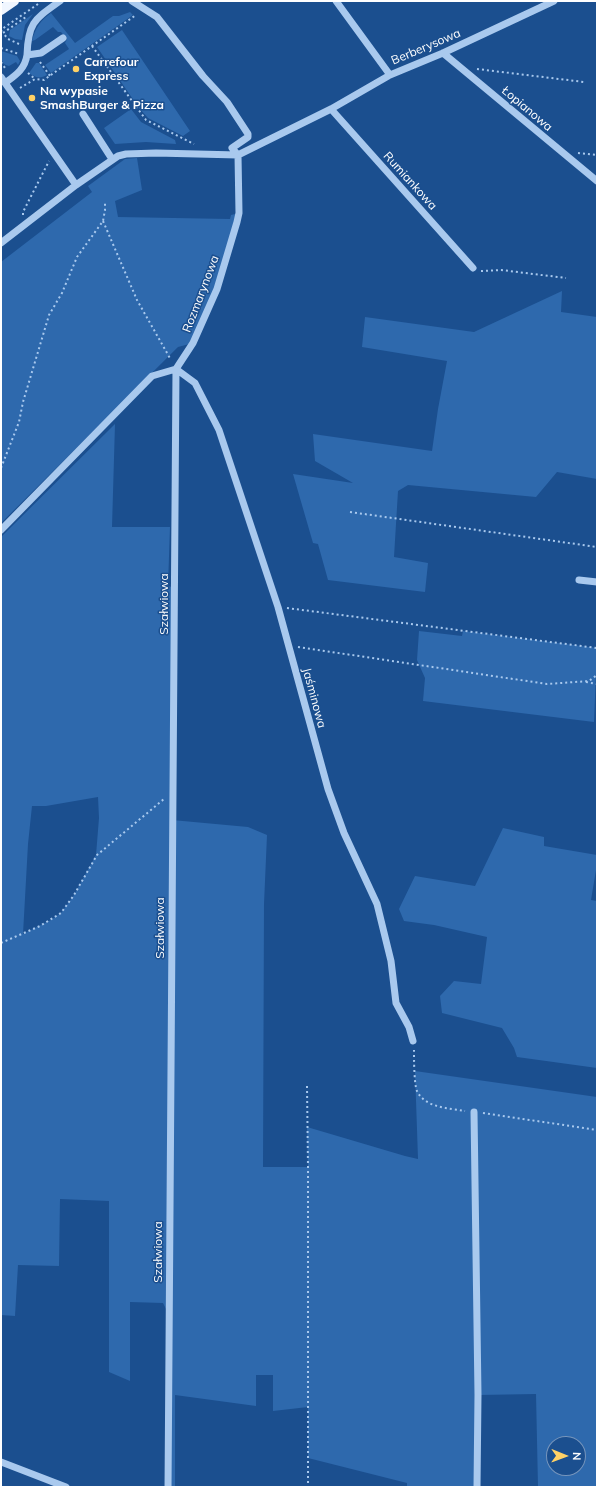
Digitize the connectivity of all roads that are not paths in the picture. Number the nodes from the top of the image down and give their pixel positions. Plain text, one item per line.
1 (14, 1) edge
2 (60, 1) edge
3 (132, 1) edge
4 (336, 1) edge
5 (554, 1) edge
6 (1, 10) edge
7 (63, 38) dead end
8 (443, 53) junction
9 (27, 55) junction
10 (390, 75) junction
11 (3, 80) edge
12 (331, 109) junction
13 (83, 114) dead end
14 (238, 155) junction
15 (112, 159) junction
16 (597, 181) edge
17 (76, 185) junction
18 (1, 243) edge
19 (472, 268) road end
20 (176, 369) junction
21 (1, 530) edge
22 (579, 580) dead end
23 (597, 582) edge
24 (413, 1041) road end
25 (474, 1112) road end
26 (1, 1462) edge
27 (66, 1487) edge
28 (168, 1487) edge
29 (477, 1487) edge

1 - 6 main road
2 - 9 street
3 - 14 street, Rozmarynowa
4 - 10 street, Berberysowa
5 - 8 street, Berberysowa
7 - 9 street
8 - 10 street, Berberysowa
8 - 16 street, Łopianowa
9 - 11 street
10 - 12 street
11 - 17 street
12 - 14 street
12 - 19 street, Rumiankowa
13 - 15 street
14 - 15 street
14 - 20 street, Rozmarynowa
15 - 17 street
17 - 18 street
20 - 21 street
20 - 24 street, Jaśminowa
20 - 28 street, Szałwiowa
22 - 23 street
25 - 29 street
26 - 27 street

